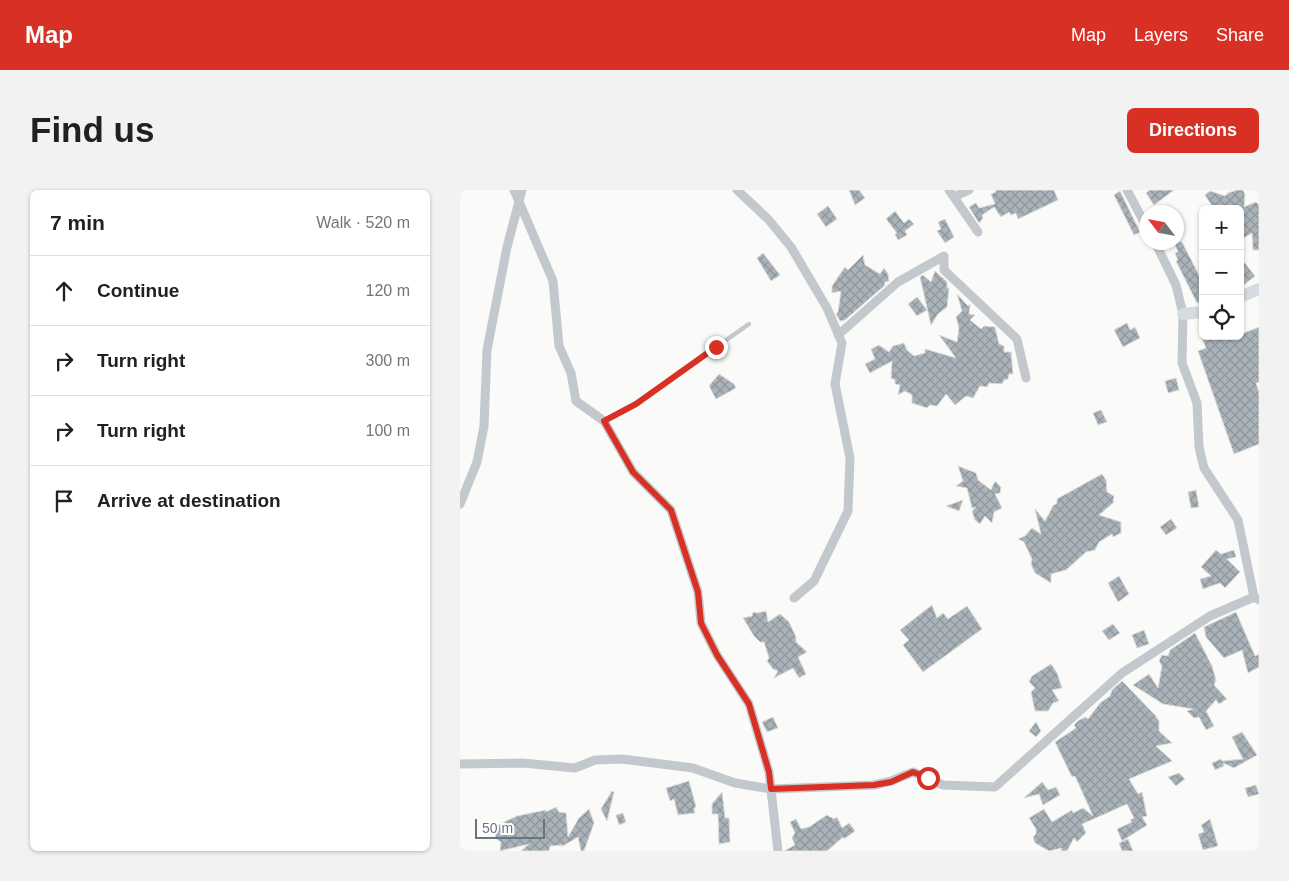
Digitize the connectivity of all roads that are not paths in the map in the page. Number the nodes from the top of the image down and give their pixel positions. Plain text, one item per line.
1 (514, 190) edge
2 (522, 190) edge
3 (738, 190) edge
4 (969, 190) edge
5 (1127, 190) edge
6 (952, 194) edge
7 (519, 205) junction
8 (1139, 213) edge
9 (978, 232) dead end
10 (1159, 250) edge
11 (1259, 289) edge
12 (1244, 295) edge
13 (1199, 312) edge
14 (1183, 314) junction
15 (749, 324) dead end
16 (838, 335) junction
17 (1026, 378) dead end
18 (604, 421) junction
19 (460, 504) edge
20 (794, 598) dead end
21 (1257, 598) edge
22 (460, 764) edge
23 (771, 789) junction
24 (778, 851) edge

1 - 7 street
2 - 7 street
3 - 16 street
4 - 6 street
5 - 8 street
6 - 9 street
7 - 18 street
7 - 19 street
10 - 14 street
11 - 12 street
13 - 14 street
14 - 21 street
15 - 18 lane
16 - 17 street
16 - 20 street
18 - 23 street
21 - 23 street
22 - 23 street
23 - 24 street

